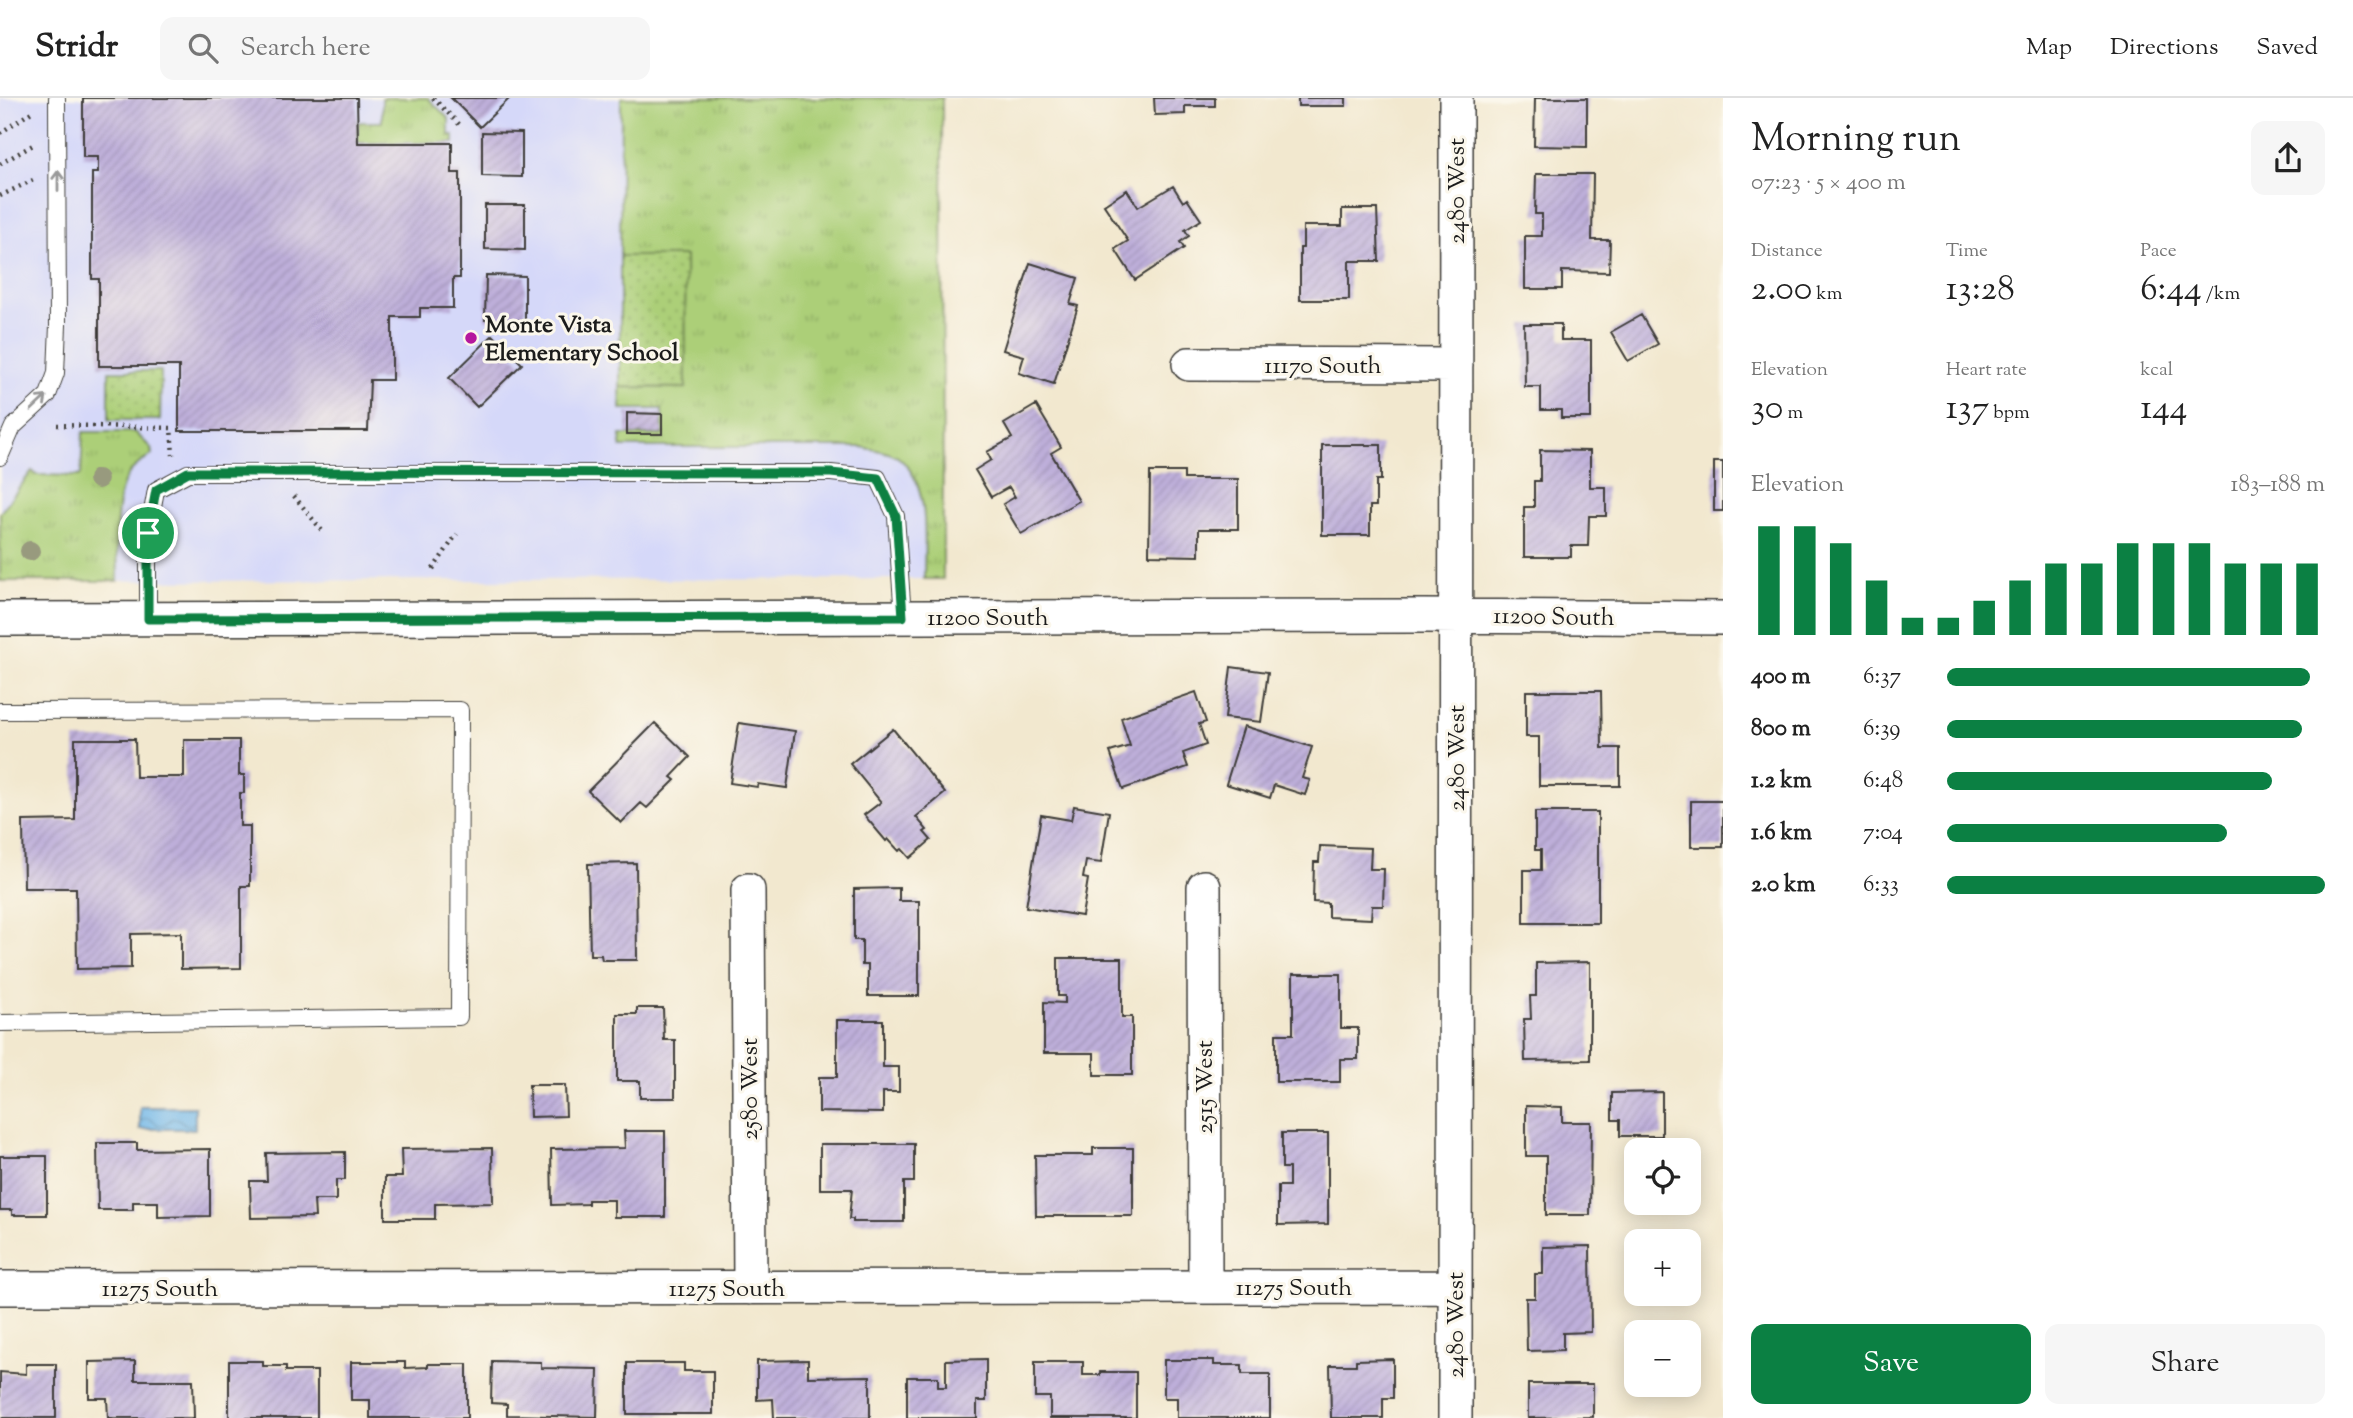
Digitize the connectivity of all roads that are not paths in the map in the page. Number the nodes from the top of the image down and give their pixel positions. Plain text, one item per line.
1 (57, 98) edge
2 (1456, 98) edge
3 (1189, 364) dead end
4 (1456, 365) junction
5 (0, 457) edge
6 (1456, 616) junction
7 (903, 617) junction
8 (1723, 618) edge
9 (0, 619) edge
10 (148, 619) junction
11 (0, 711) edge
12 (1204, 887) dead end
13 (748, 890) dead end
14 (0, 1023) edge
15 (1205, 1287) junction
16 (1454, 1287) junction
17 (0, 1288) edge
18 (750, 1288) junction
19 (1455, 1418) edge

5 -> 1 lane
2 - 4 street, 2480 West
3 - 4 street, 11170 South
4 - 6 street, 2480 West
6 - 7 street, 11200 South
6 - 8 street, 11200 South
6 - 16 street, 2480 West
7 - 10 street, 11200 South
7 - 10 lane
9 - 10 street, 11200 South
11 - 14 lane
12 - 15 street, 2515 West
13 - 18 street, 2580 West
15 - 16 street, 11275 South
15 - 18 street, 11275 South
16 - 19 street, 2480 West
17 - 18 street, 11275 South

